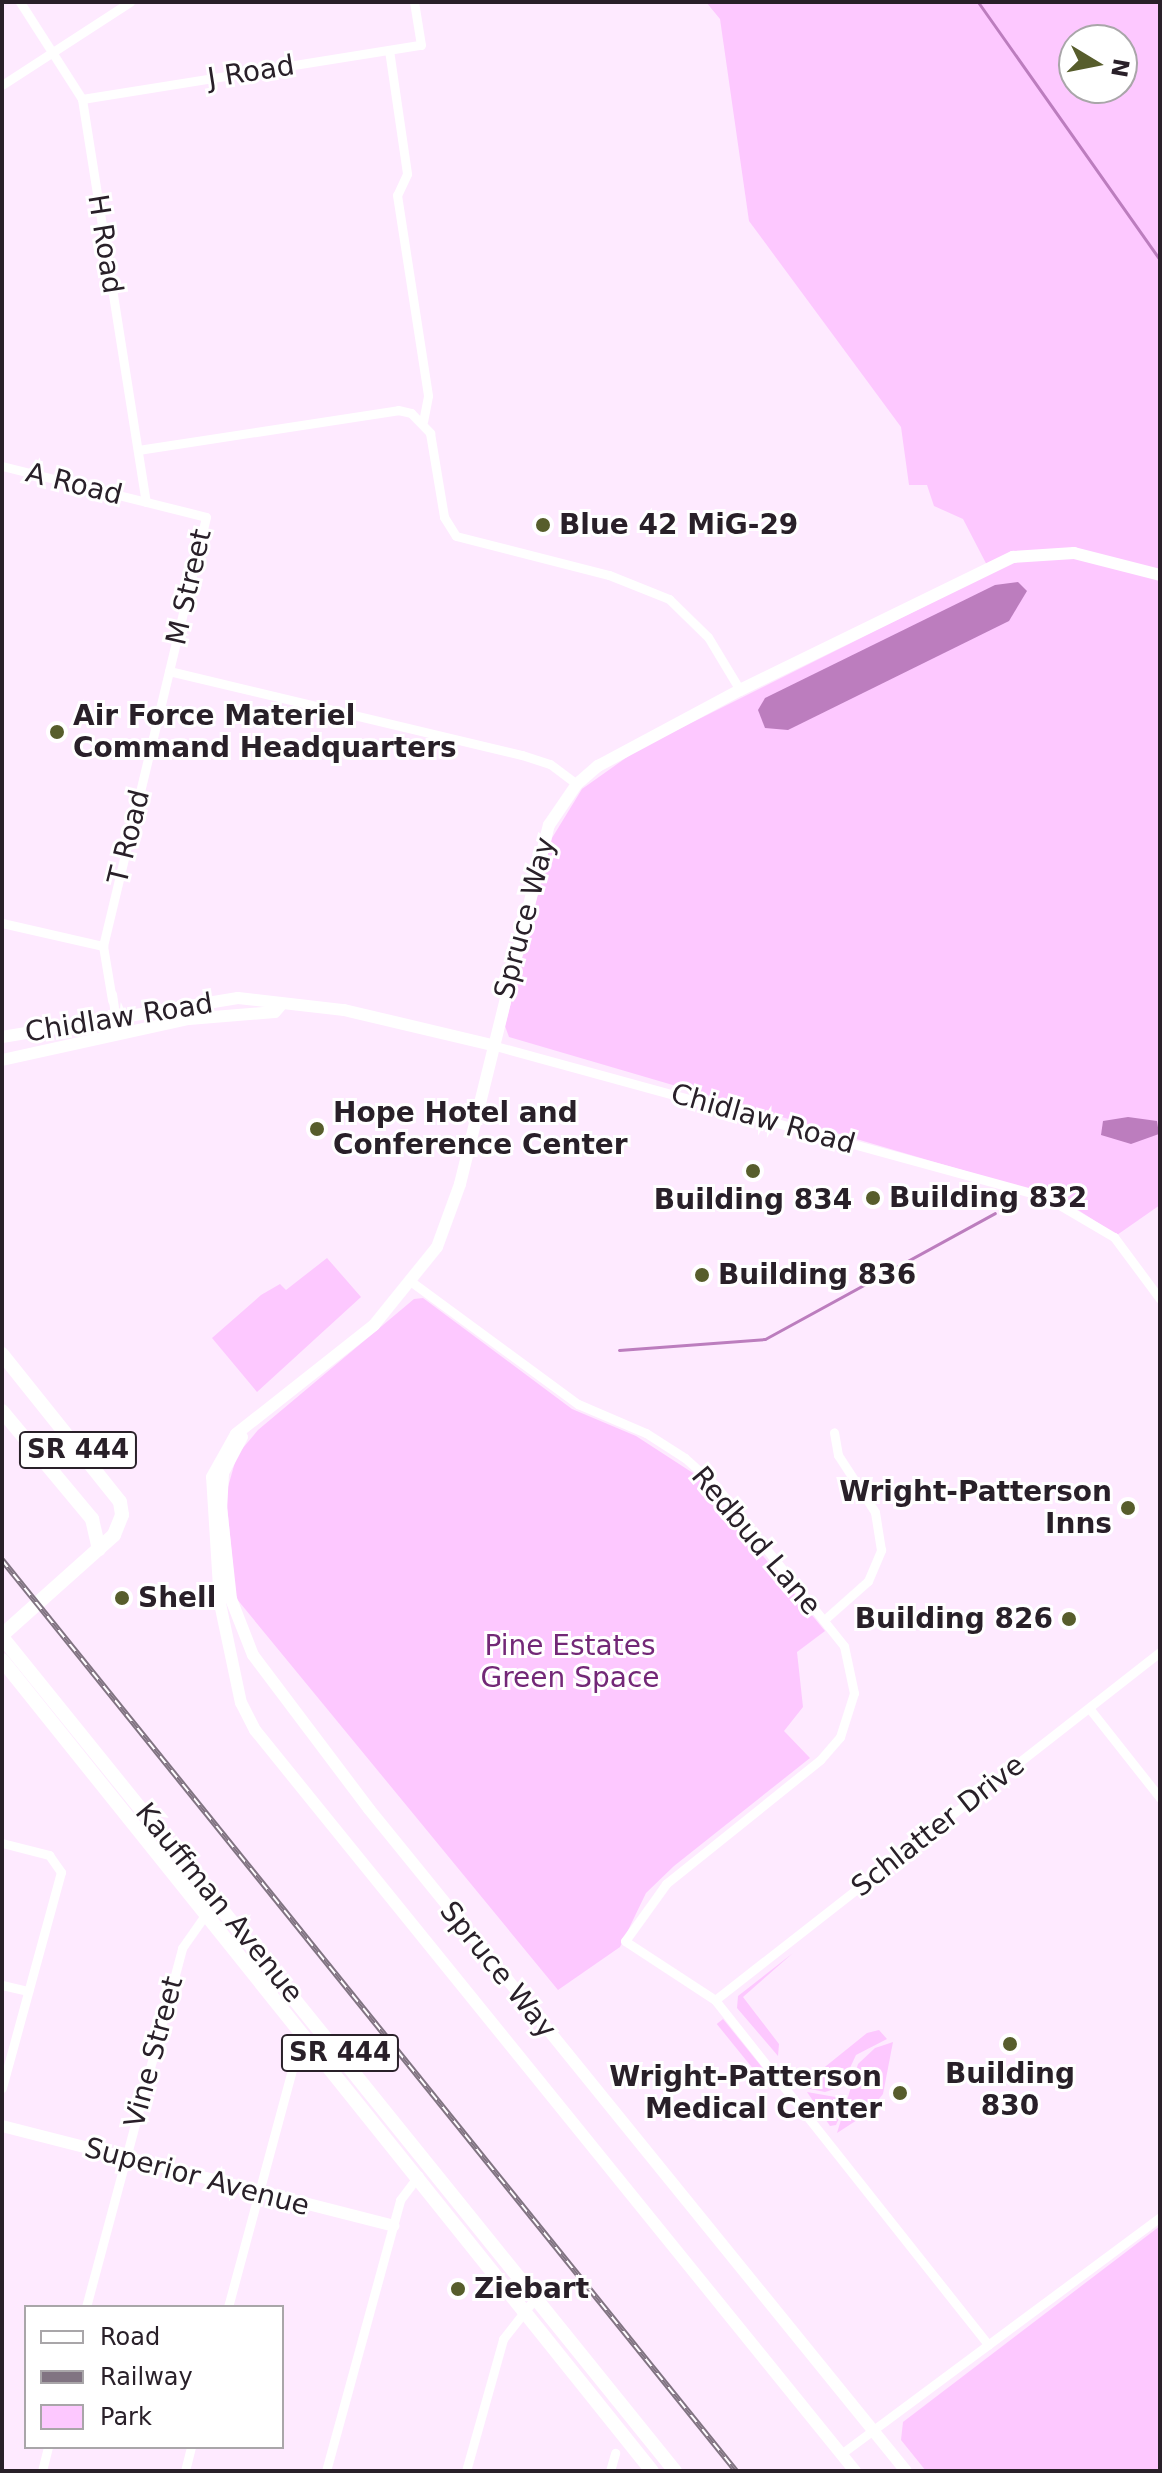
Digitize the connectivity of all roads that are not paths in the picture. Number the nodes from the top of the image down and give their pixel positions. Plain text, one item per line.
1 (20, 2) edge
2 (130, 2) edge
3 (414, 2) edge
4 (389, 50) junction
5 (52, 52) junction
6 (2, 85) edge
7 (82, 99) junction
8 (423, 421) junction
9 (138, 450) junction
10 (2, 466) edge
11 (146, 502) junction
12 (1160, 575) edge
13 (169, 671) junction
14 (740, 690) junction
15 (577, 784) junction
16 (2, 923) edge
17 (103, 951) junction
18 (280, 1006) junction
19 (114, 1017) junction
20 (118, 1035) junction
21 (2, 1037) edge
22 (492, 1045) junction
23 (5, 1059) edge
24 (413, 1283) junction
25 (1158, 1294) edge
26 (2, 1354) edge
27 (2, 1411) edge
28 (254, 1422) junction
29 (834, 1432) dead end
30 (99, 1549) junction
31 (824, 1620) junction
32 (2, 1636) edge
33 (1160, 1652) edge
34 (2, 1660) edge
35 (1089, 1708) junction
36 (1160, 1798) edge
37 (2, 1843) edge
38 (219, 1902) junction
39 (205, 1913) junction
40 (2, 1985) edge
41 (28, 1991) junction
42 (715, 2000) junction
43 (294, 2063) dead end
44 (2, 2088) edge
45 (2, 2126) edge
46 (126, 2158) junction
47 (430, 2166) junction
48 (416, 2178) junction
49 (259, 2193) junction
50 (1160, 2217) edge
51 (393, 2226) junction
52 (536, 2297) junction
53 (87, 2305) edge
54 (229, 2305) edge
55 (523, 2310) junction
56 (988, 2345) junction
57 (871, 2430) junction
58 (48, 2449) edge
59 (190, 2449) edge
60 (615, 2453) dead end
61 (841, 2454) junction
62 (42, 2471) edge
63 (185, 2471) edge
64 (326, 2471) edge
65 (466, 2471) edge
66 (610, 2471) edge
67 (652, 2471) edge
68 (675, 2471) edge
69 (855, 2471) edge
70 (906, 2471) edge

1 - 5 street, H Road
2 - 5 street
3 - 4 street, J Road
4 - 7 street, J Road
4 - 8 street
5 - 6 street
5 - 7 street, H Road
7 - 9 street, H Road
8 - 9 street
8 - 14 street
9 - 11 street, H Road
10 - 11 street, A Road
11 - 13 street, M Street
12 - 14 street, Spruce Way
13 - 15 street
13 - 17 street, T Road
14 - 15 street, Spruce Way
15 - 22 street, Spruce Way
16 - 17 street
17 - 19 street, T Road
18 - 19 street, Chidlaw Road
18 - 20 street, Chidlaw Road
18 - 22 street, Chidlaw Road
19 - 20 street, T Road
19 - 21 street, Chidlaw Road
20 - 23 street, Chidlaw Road
22 - 24 street, Spruce Way
22 - 25 street, Chidlaw Road
24 - 28 street, Spruce Way
24 - 31 street, Redbud Lane
26 - 30 main road, SR 444
27 - 30 main road, SR 444
28 - 57 street, Spruce Way
28 - 61 street, Spruce Way
29 - 31 street
30 - 32 main road, SR 444
31 - 42 street, Redbud Lane
32 - 38 main road, Kauffman Avenue / SR 444
33 - 35 street, Schlatter Drive
34 - 39 main road, Kauffman Avenue / SR 444
35 - 36 street
35 - 42 street, Schlatter Drive
37 - 41 street
38 - 39 street, Vine Street
38 - 47 main road, Kauffman Avenue / SR 444
39 - 46 street, Vine Street
39 - 48 main road, Kauffman Avenue / SR 444
40 - 41 street
41 - 44 street
42 - 56 street
43 - 49 street
45 - 46 street, Superior Avenue
46 - 49 street, Superior Avenue
46 - 53 street, Vine Street
47 - 48 street
47 - 52 main road, Kauffman Avenue / SR 444
48 - 51 street
48 - 55 main road, Kauffman Avenue / SR 444
49 - 51 street, Superior Avenue
49 - 54 street
50 - 56 street
51 - 64 street
52 - 55 street
52 - 68 main road, Kauffman Avenue / SR 444
55 - 65 street
55 - 67 main road, Kauffman Avenue / SR 444
56 - 57 street
57 - 61 street
57 - 70 street, Spruce Way
58 - 62 street
59 - 63 street
60 - 66 street
61 - 69 street, Spruce Way

